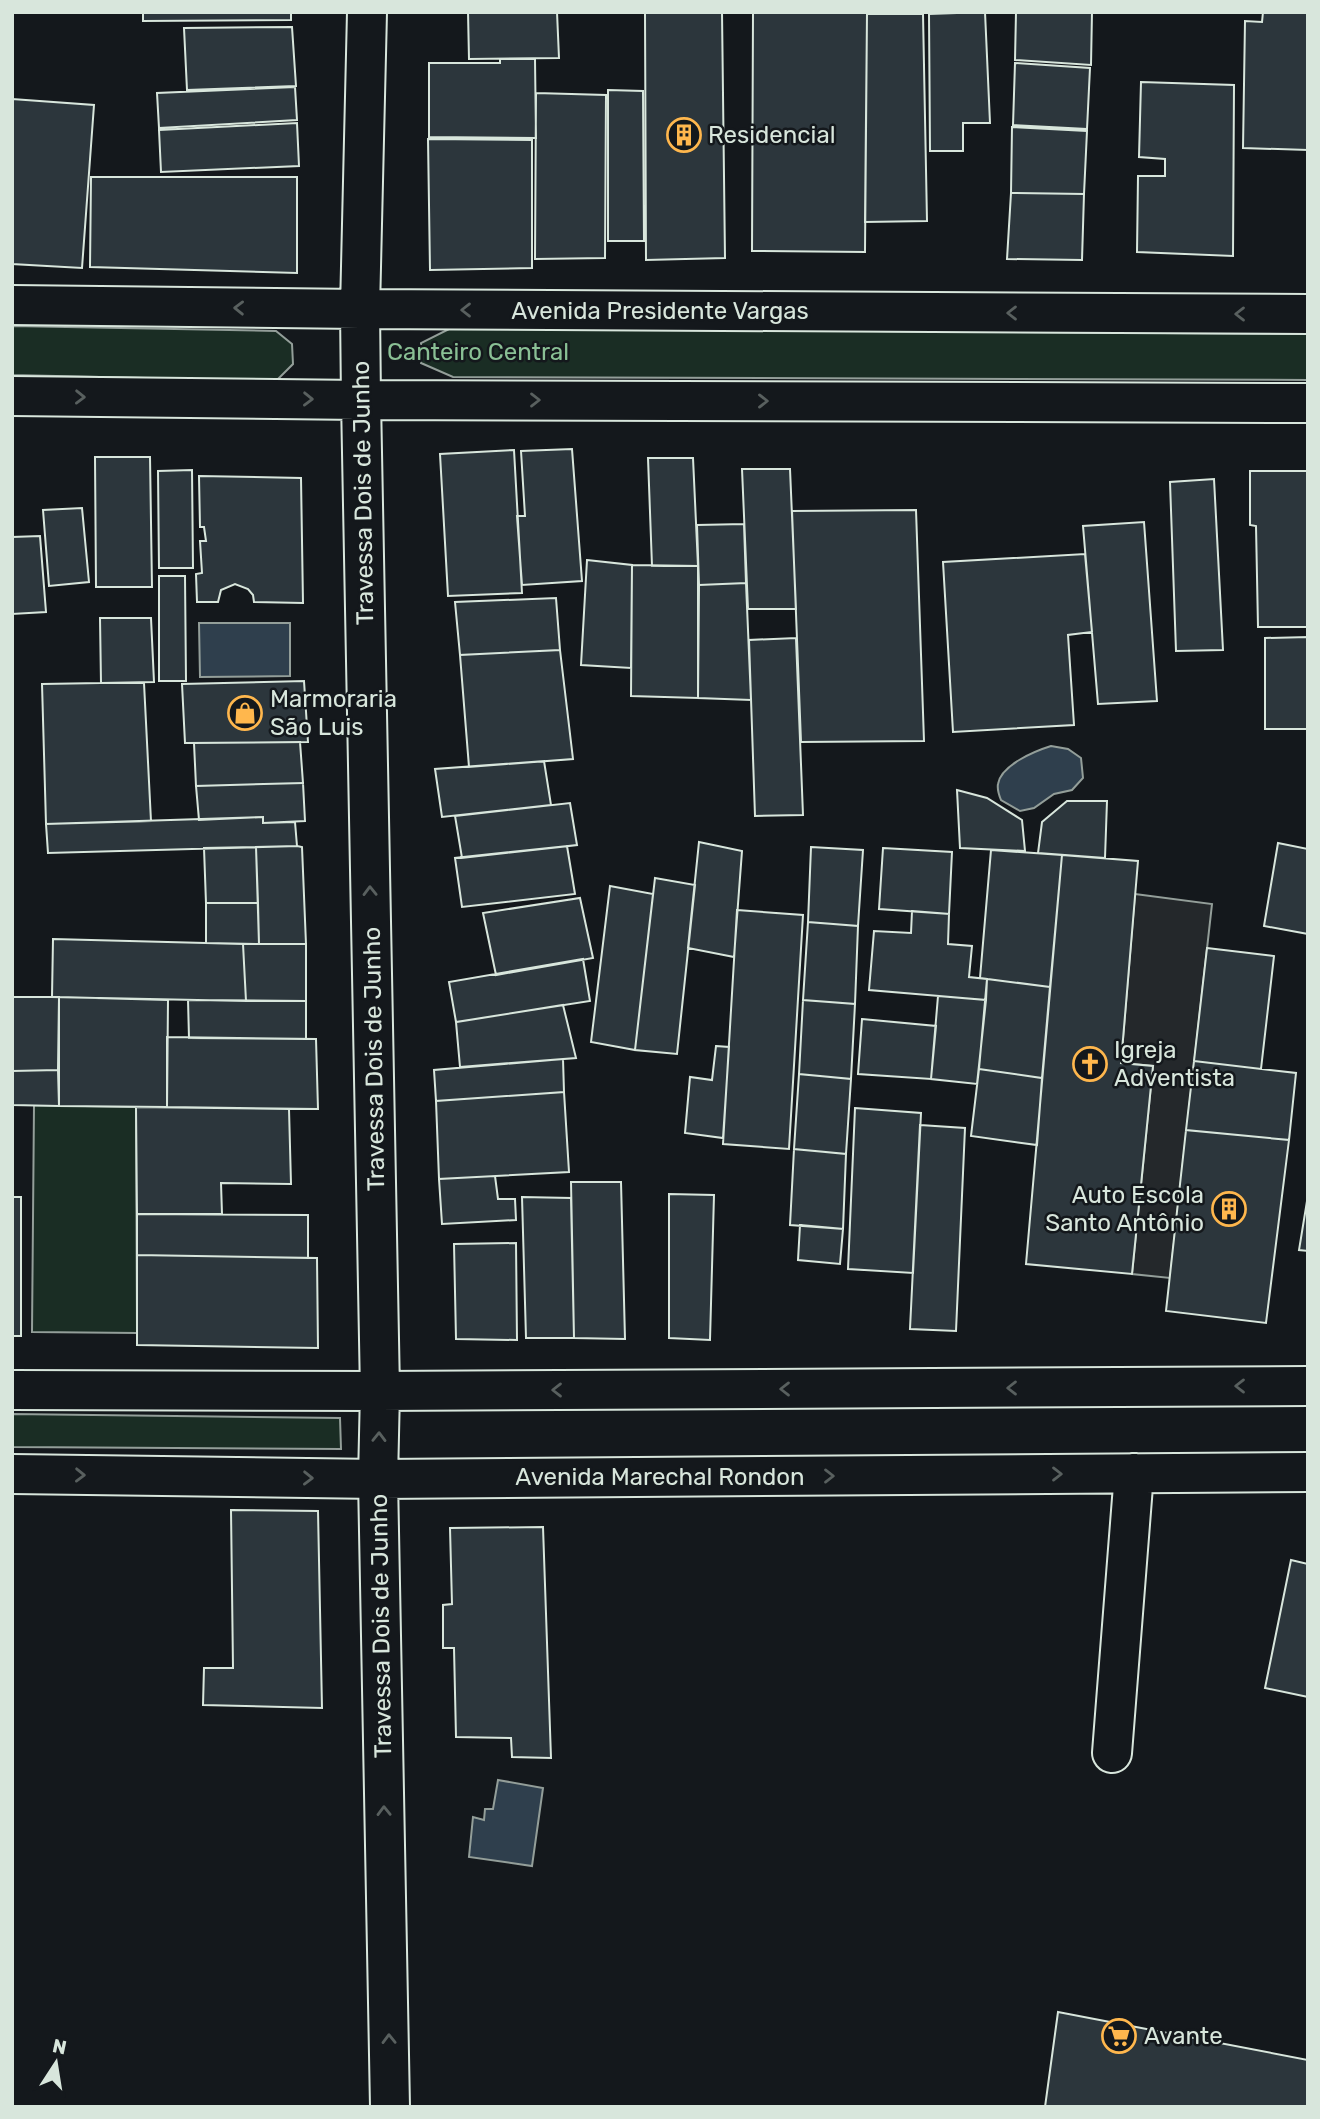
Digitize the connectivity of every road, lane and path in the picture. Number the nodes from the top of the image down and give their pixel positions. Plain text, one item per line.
1 (367, 12) edge
2 (12, 305) edge
3 (360, 309) junction
4 (1308, 314) edge
5 (12, 396) edge
6 (360, 400) junction
7 (1308, 403) edge
8 (1308, 1386) edge
9 (12, 1390) edge
10 (380, 1391) junction
11 (1308, 1472) edge
12 (1134, 1473) junction
13 (12, 1474) edge
14 (378, 1479) junction
15 (1112, 1753) dead end
16 (390, 2107) edge

1 - 3 street, Travessa Dois de Junho
3 -> 2 street, Avenida Presidente Vargas
4 -> 3 street, Avenida Presidente Vargas
3 - 6 street, Travessa Dois de Junho
5 -> 6 street
6 -> 7 street
10 -> 6 street, Travessa Dois de Junho
8 -> 10 street
9 - 10 street
14 -> 10 street, Travessa Dois de Junho
11 - 12 street, Avenida Marechal Rondon
14 -> 12 street, Avenida Marechal Rondon
12 - 15 street
13 -> 14 street, Avenida Marechal Rondon
16 -> 14 street, Travessa Dois de Junho

